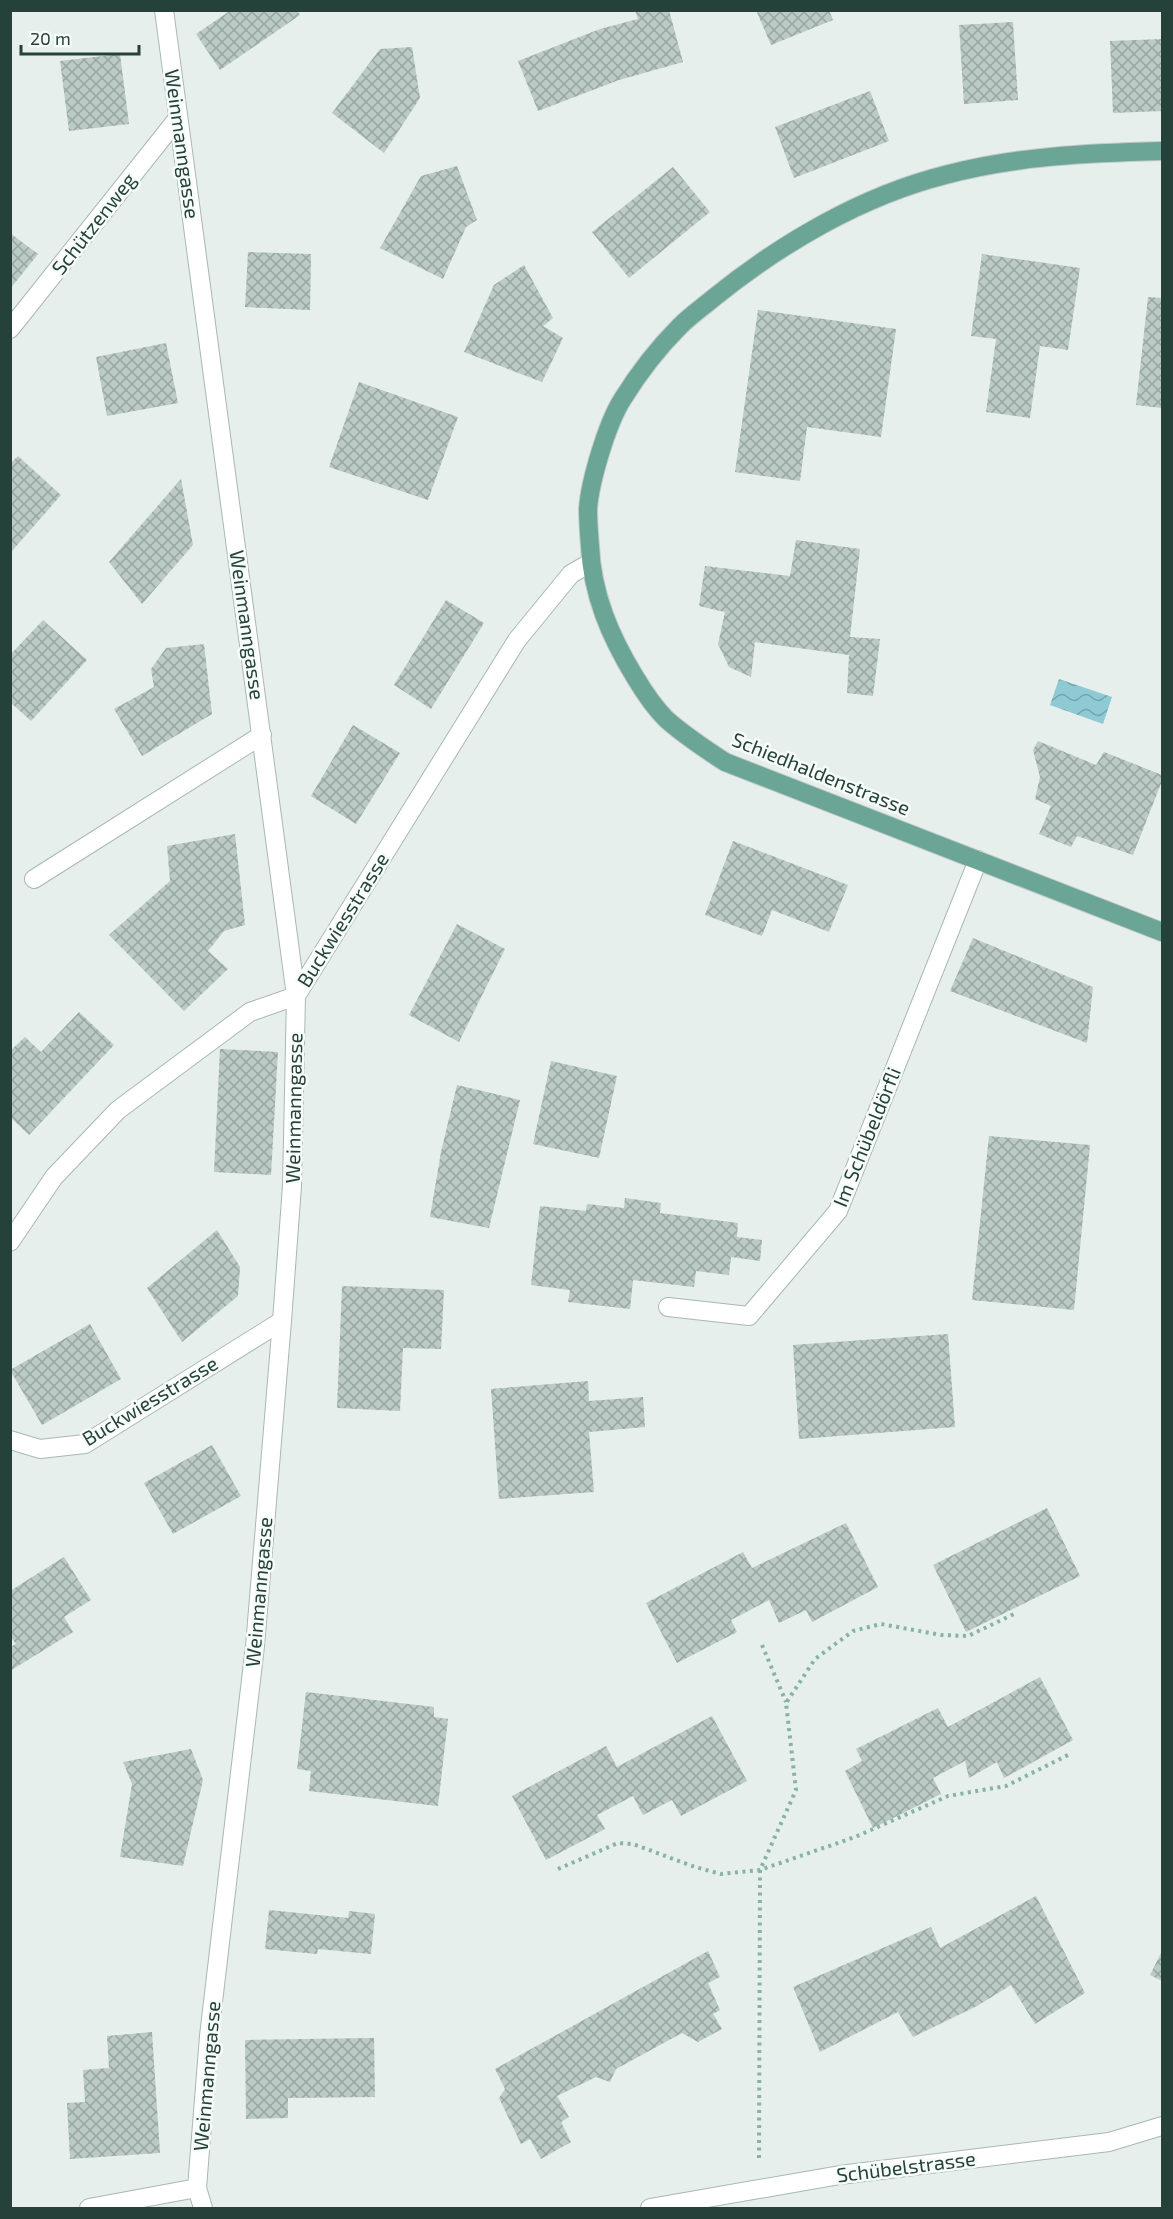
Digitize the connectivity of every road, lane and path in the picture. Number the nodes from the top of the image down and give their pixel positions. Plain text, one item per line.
1 (164, 10) edge
2 (178, 118) junction
3 (1162, 151) edge
4 (10, 329) edge
5 (591, 563) junction
6 (262, 735) junction
7 (978, 860) junction
8 (34, 879) dead end
9 (1162, 932) edge
10 (296, 996) junction
11 (10, 1242) edge
12 (668, 1307) dead end
13 (282, 1321) junction
14 (10, 1440) edge
15 (1014, 1614) dead end
16 (762, 1645) dead end
17 (786, 1703) junction
18 (1070, 1754) dead end
19 (558, 1869) dead end
20 (760, 1870) junction
21 (1162, 2126) edge
22 (197, 2188) junction
23 (758, 2189) junction
24 (89, 2208) edge
25 (203, 2208) edge
26 (650, 2208) edge

1 - 2 street, Weinmanngasse
2 - 4 street, Schützenweg
2 - 6 street, Weinmanngasse
3 - 5 main road, Schiedhaldenstrasse
5 - 7 main road, Schiedhaldenstrasse
5 - 10 street, Buckwiesstrasse
6 - 8 street
6 - 10 street, Weinmanngasse
7 - 9 main road, Schiedhaldenstrasse
7 - 12 street, Im Schübeldörfli
10 - 11 street, Buckwiesstrasse
10 - 13 street, Weinmanngasse
13 - 14 street, Buckwiesstrasse
13 - 22 street, Weinmanngasse
15 - 17 path
16 - 17 path
17 - 20 path
18 - 20 path
19 - 20 path
20 - 23 path
21 - 23 street, Schübelstrasse
22 - 24 street
22 - 25 street, Weinmanngasse
23 - 26 street, Schübelstrasse

